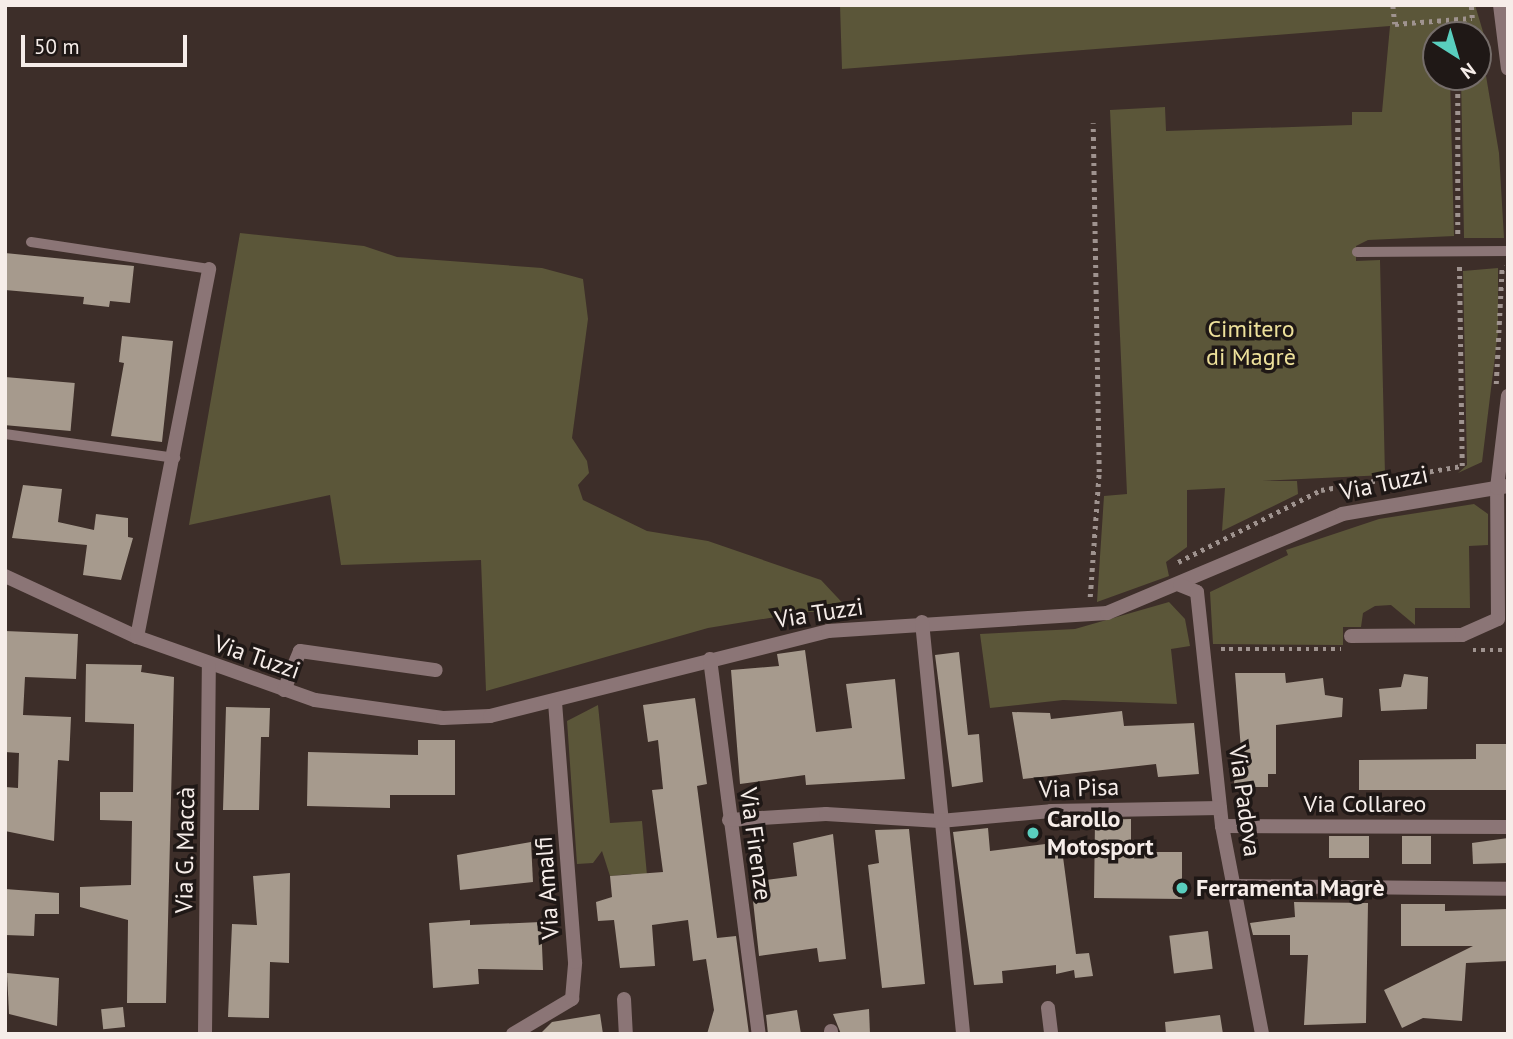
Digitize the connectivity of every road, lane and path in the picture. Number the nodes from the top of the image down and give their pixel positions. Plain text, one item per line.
1 (1393, 5) edge
2 (1471, 5) edge
3 (1500, 5) edge
4 (1506, 36) edge
5 (1508, 69) edge
6 (1458, 91) edge
7 (1093, 123) dead end
8 (30, 242) dead end
9 (1508, 251) edge
10 (1357, 252) dead end
11 (1459, 252) junction
12 (1486, 265) dead end
13 (1472, 266) dead end
14 (1459, 267) junction
15 (209, 269) joint
16 (1501, 397) edge
17 (5, 434) edge
18 (176, 458) junction
19 (1503, 487) edge
20 (1266, 529) dead end
21 (1222, 548) dead end
22 (5, 576) edge
23 (1180, 585) junction
24 (1089, 616) junction
25 (922, 622) junction
26 (1351, 636) dead end
27 (137, 637) junction
28 (710, 659) junction
29 (209, 666) junction
30 (436, 670) dead end
31 (284, 690) junction
32 (555, 704) junction
33 (1220, 808) junction
34 (729, 820) junction
35 (940, 821) junction
36 (1222, 826) junction
37 (1508, 827) edge
38 (1235, 886) junction
39 (1508, 889) edge
40 (624, 999) dead end
41 (1048, 1008) dead end
42 (205, 1034) edge
43 (513, 1034) edge
44 (626, 1034) edge
45 (759, 1034) edge
46 (963, 1034) edge
47 (1051, 1034) edge
48 (1262, 1034) edge

1 - 2 path
3 - 4 street
4 - 5 street
6 - 11 path
7 - 24 path
8 - 15 lane
9 - 11 lane
10 - 11 lane
11 - 14 path
12 - 16 path
13 - 14 path
14 - 23 path
15 - 18 street
16 - 19 street
17 - 18 lane
18 - 27 street
19 - 23 street, Via Tuzzi
19 - 26 street
20 - 21 path
22 - 27 street, Via Tuzzi
23 - 24 street, Via Tuzzi
23 - 33 street, Via Padova
24 - 25 street, Via Tuzzi
25 - 28 street, Via Tuzzi
25 - 35 street
27 - 29 street, Via Tuzzi
28 - 32 street, Via Tuzzi
28 - 34 street, Via Firenze
29 - 31 street, Via Tuzzi
29 - 42 street, Via G. Maccà
30 - 31 street
31 - 32 street, Via Tuzzi
32 - 43 street, Via Amalfi
33 - 35 street, Via Pisa
33 - 36 street, Via Padova
34 - 35 street, Via Pisa
34 - 45 street, Via Firenze
35 - 46 street
36 - 37 street, Via Collareo
36 - 38 street, Via Padova
38 - 39 street
38 - 48 street, Via Padova
40 - 44 street
41 - 47 street

